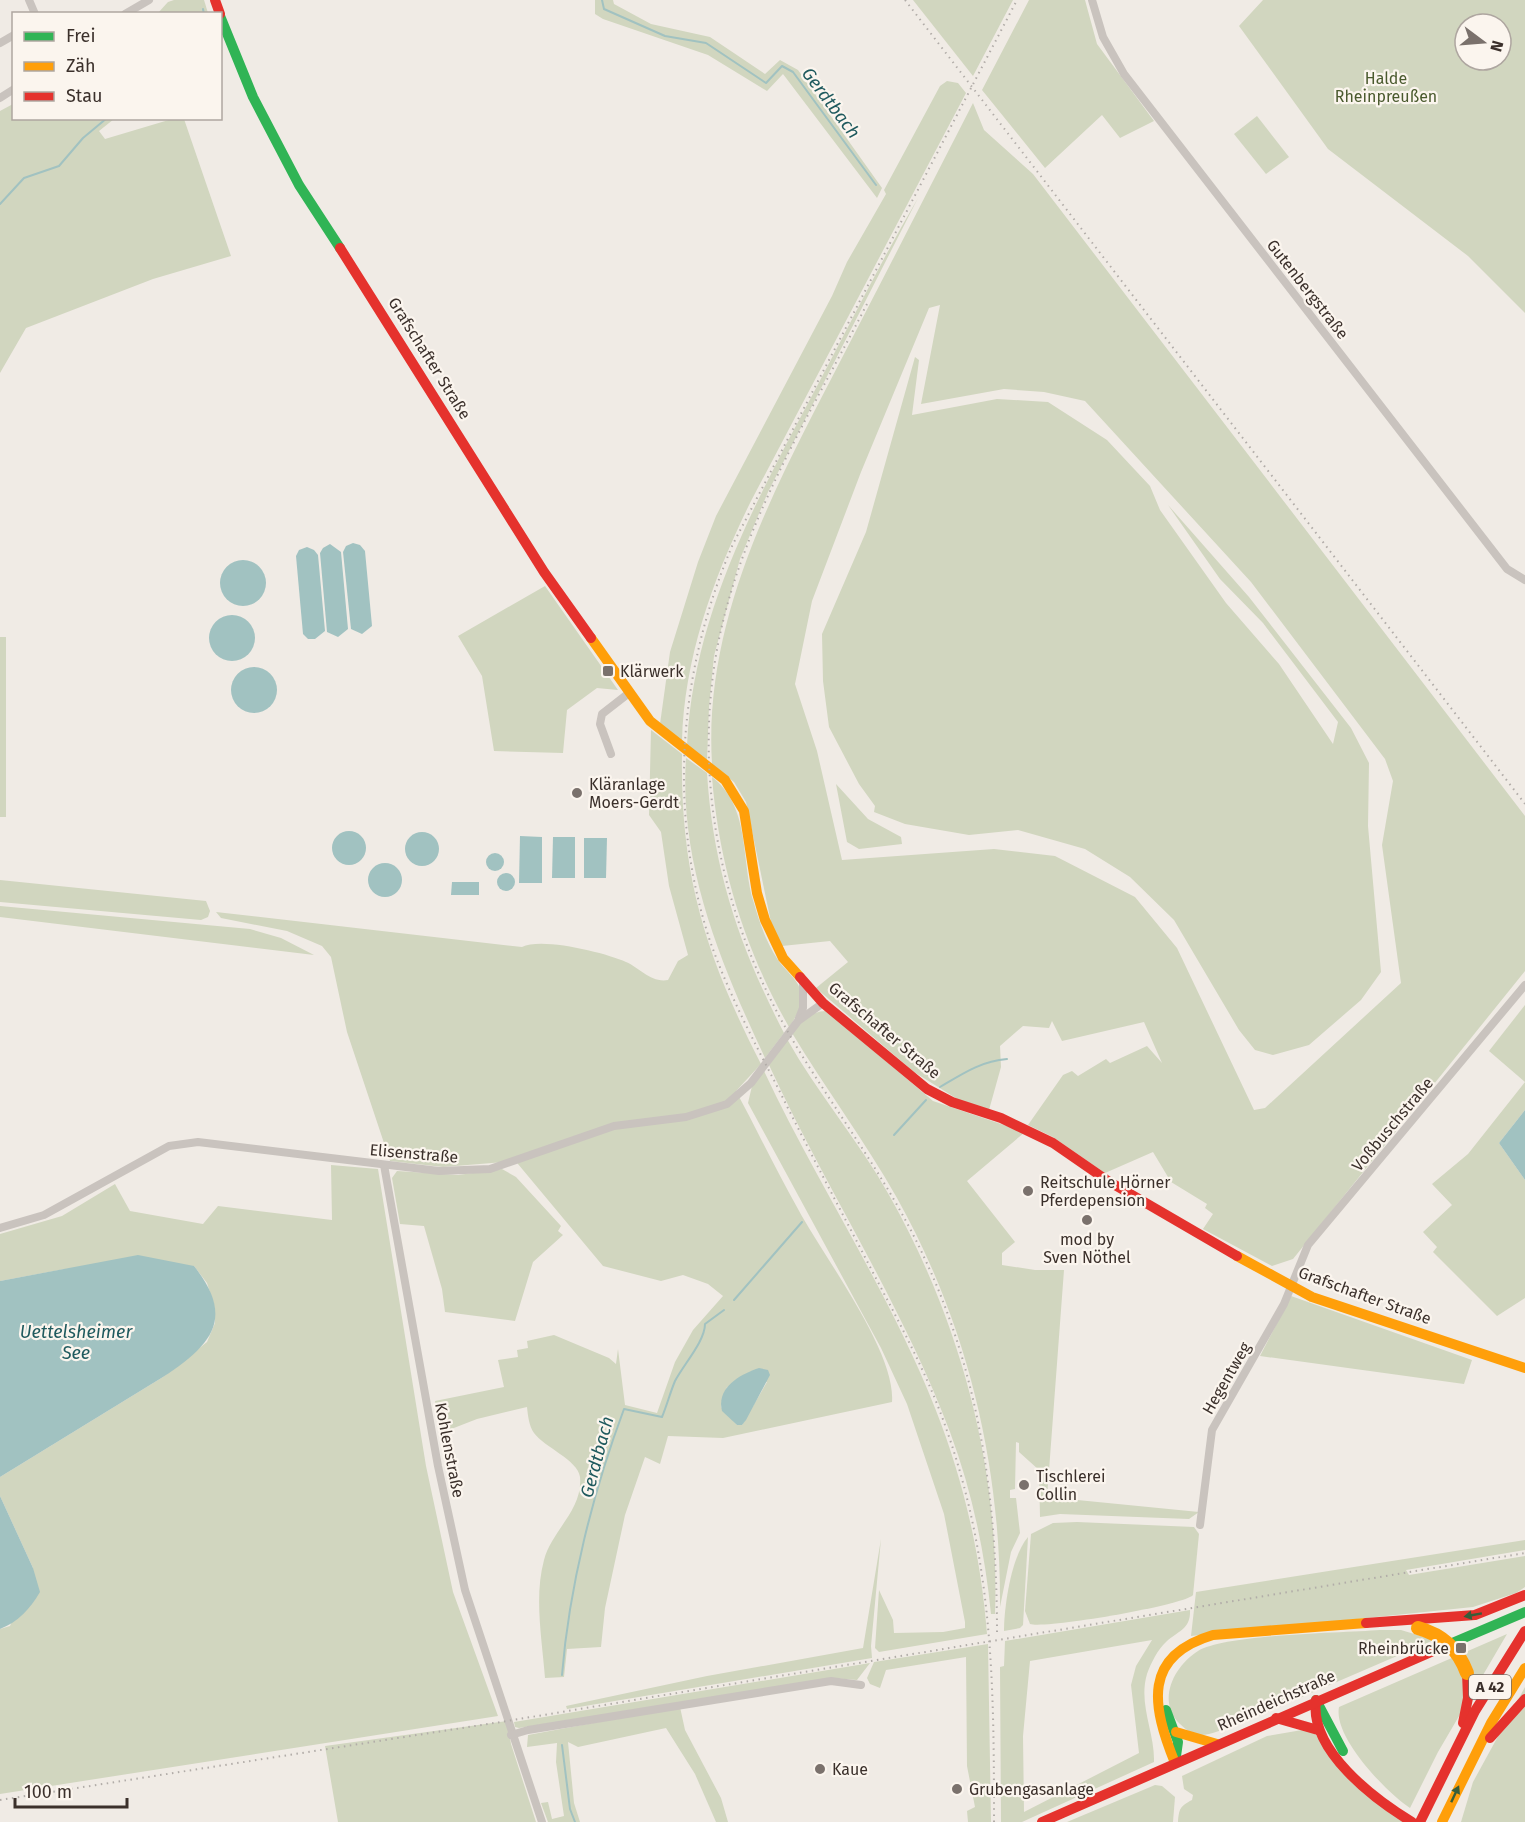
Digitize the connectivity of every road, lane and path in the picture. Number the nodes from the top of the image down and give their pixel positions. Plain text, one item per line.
1 (149, 0) edge
2 (1092, 0) edge
3 (128, 12) edge
4 (222, 21) edge
5 (1525, 580) edge
6 (629, 693) junction
7 (611, 754) dead end
8 (803, 981) junction
9 (1525, 985) edge
10 (824, 1003) junction
11 (798, 1021) junction
12 (384, 1165) junction
13 (0, 1228) edge
14 (1292, 1287) junction
15 (1525, 1368) edge
16 (1200, 1525) dead end
17 (1525, 1595) edge
18 (1525, 1612) edge
19 (1387, 1624) junction
20 (1524, 1632) edge
21 (1225, 1636) junction
22 (1525, 1668) edge
23 (861, 1685) dead end
24 (1316, 1700) junction
25 (1525, 1700) edge
26 (1276, 1718) junction
27 (1318, 1730) junction
28 (1176, 1732) junction
29 (511, 1735) junction
30 (1458, 1742) junction
31 (1217, 1744) junction
32 (1175, 1763) junction
33 (1464, 1773) junction
34 (1372, 1792) junction
35 (1444, 1818) edge
36 (542, 1822) edge
37 (1042, 1822) edge
38 (1412, 1822) edge
39 (1420, 1822) edge

1 - 3 street
2 - 5 street, Gutenbergstraße
4 - 6 main road, Grafschafter Straße
6 - 7 street
6 - 8 main road, Grafschafter Straße
8 - 10 main road, Grafschafter Straße
8 - 11 street, Elisenstraße
9 - 14 street, Voßbuschstraße
10 - 11 street, Elisenstraße
10 - 14 main road, Grafschafter Straße
11 - 12 street, Elisenstraße
12 - 13 street, Elisenstraße
12 - 29 street, Kohlenstraße
14 - 15 main road, Grafschafter Straße
14 - 16 street, Hegentweg
17 -> 19 main road
18 - 24 main road, Rheindeichstraße
19 - 21 main road
19 - 30 main road, bridge
20 - 30 main road, A 42
21 - 28 main road
21 - 32 main road
22 - 33 main road, A 42
23 - 29 street
24 - 26 main road, Rheindeichstraße
24 - 27 main road
24 - 34 main road
25 - 33 main road
26 - 27 main road
26 - 31 main road, Rheindeichstraße
27 - 34 main road
28 - 31 main road
28 - 32 main road
29 - 36 street, Kohlenstraße
30 - 39 main road, A 42
31 - 32 main road, Rheindeichstraße
32 - 37 main road, Rheindeichstraße
35 -> 33 main road, A 42
34 - 38 main road

